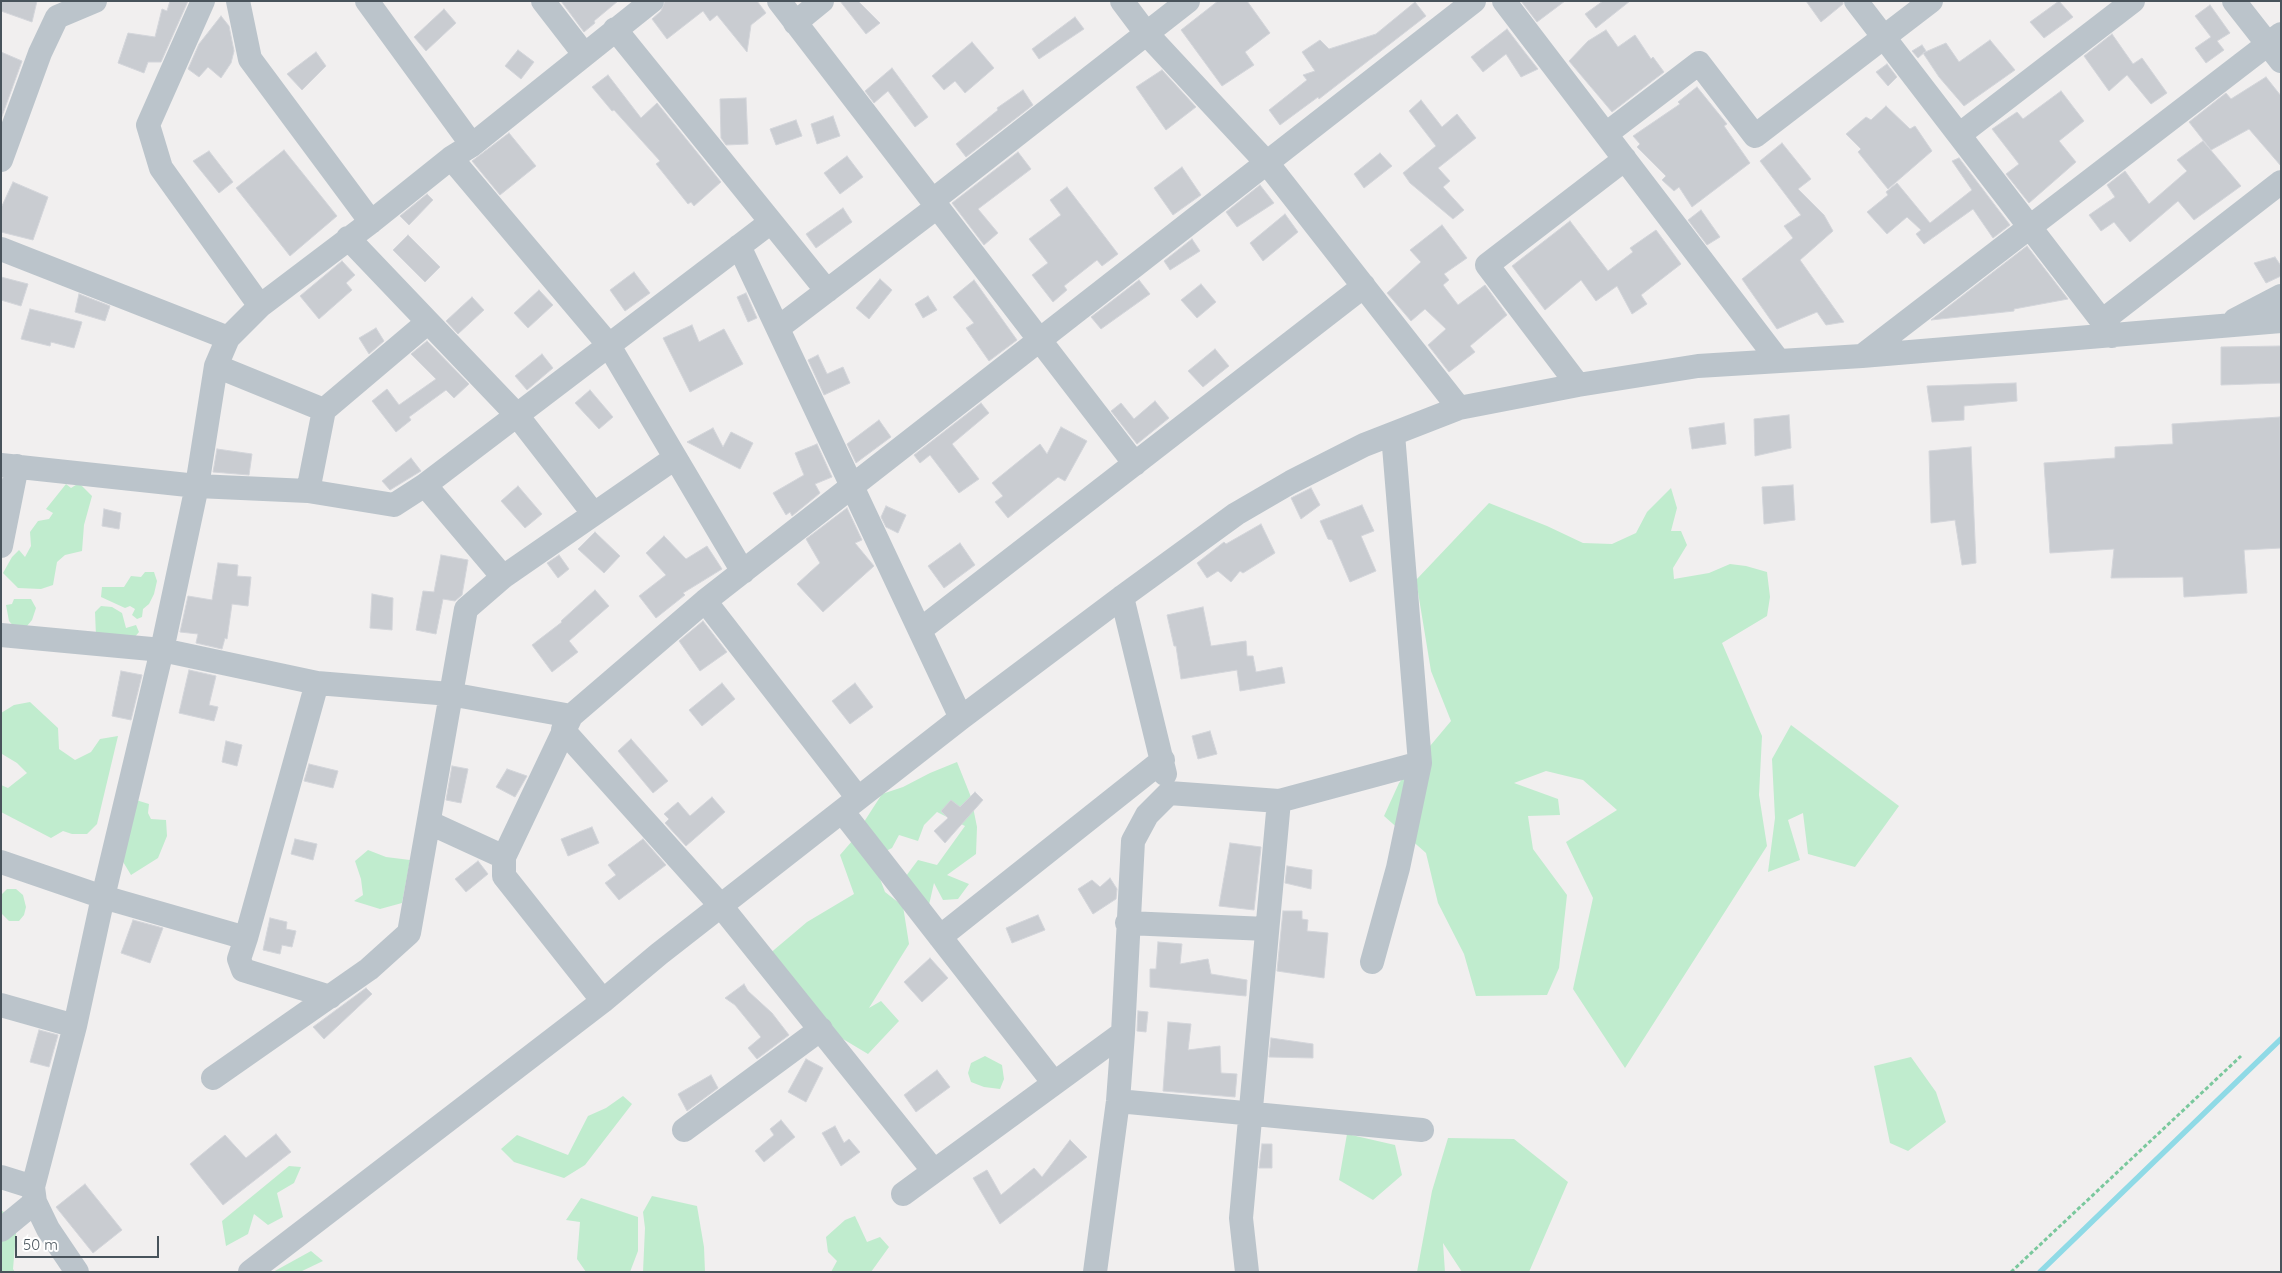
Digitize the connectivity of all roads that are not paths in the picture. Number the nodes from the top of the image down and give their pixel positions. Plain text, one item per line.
1 (95, 1) edge
2 (203, 1) edge
3 (238, 1) edge
4 (367, 1) edge
5 (544, 1) edge
6 (652, 1) edge
7 (779, 1) edge
8 (822, 1) edge
9 (1122, 1) edge
10 (1188, 1) edge
11 (1474, 1) edge
12 (1504, 1) edge
13 (1856, 1) edge
14 (1931, 1) edge
15 (2133, 1) edge
16 (2234, 1) edge
17 (795, 22) junction
18 (615, 29) junction
19 (1146, 33) junction
20 (1884, 37) junction
21 (2276, 46) edge
22 (584, 54) junction
23 (1606, 134) junction
24 (1959, 135) junction
25 (472, 146) junction
26 (451, 158) junction
27 (1625, 159) junction
28 (1, 160) edge
29 (1267, 163) junction
30 (2281, 182) edge
31 (934, 204) junction
32 (371, 222) junction
33 (771, 222) junction
34 (2030, 228) junction
35 (348, 238) junction
36 (739, 246) junction
37 (1, 249) edge
38 (1364, 286) junction
39 (827, 292) junction
40 (2281, 296) edge
41 (260, 306) junction
42 (2281, 321) edge
43 (428, 322) junction
44 (2224, 326) junction
45 (778, 328) junction
46 (2107, 328) junction
47 (228, 338) junction
48 (1040, 340) junction
49 (608, 344) junction
50 (1862, 356) junction
51 (1778, 360) junction
52 (216, 366) junction
53 (1578, 385) junction
54 (1459, 408) junction
55 (324, 410) junction
56 (516, 414) junction
57 (1393, 434) junction
58 (675, 458) junction
59 (1135, 464) junction
60 (9, 466) edge
61 (425, 485) junction
62 (197, 486) junction
63 (852, 486) junction
64 (308, 492) junction
65 (593, 513) junction
66 (1, 546) edge
67 (743, 572) junction
68 (503, 577) junction
69 (1122, 597) junction
70 (705, 601) junction
71 (920, 630) junction
72 (1, 635) edge
73 (162, 650) junction
74 (317, 683) junction
75 (450, 694) junction
76 (961, 718) junction
77 (567, 723) junction
78 (1162, 760) junction
79 (1420, 763) junction
80 (1169, 793) junction
81 (1279, 801) junction
82 (850, 805) junction
83 (430, 823) junction
84 (504, 857) junction
85 (1, 862) edge
86 (103, 897) junction
87 (721, 906) junction
88 (1127, 923) junction
89 (1267, 929) junction
90 (940, 937) junction
91 (246, 938) junction
92 (1372, 962) dead end
93 (330, 997) junction
94 (602, 1001) junction
95 (1, 1005) edge
96 (75, 1026) junction
97 (820, 1029) junction
98 (1123, 1033) junction
99 (213, 1078) dead end
100 (1054, 1083) junction
101 (1118, 1101) junction
102 (1250, 1113) junction
103 (684, 1130) dead end
104 (1422, 1130) dead end
105 (933, 1170) junction
106 (1, 1177) edge
107 (903, 1194) dead end
108 (34, 1195) junction
109 (1, 1230) edge
110 (77, 1272) edge
111 (250, 1272) edge
112 (1095, 1272) edge
113 (1247, 1272) edge

1 - 28 street
2 - 41 street
3 - 32 street
4 - 25 street
5 - 22 street
6 - 18 street
7 - 17 street
8 - 17 street
9 - 19 street
10 - 19 street
11 - 29 street
12 - 23 street
13 - 20 street
14 - 20 street
15 - 24 street
16 - 21 street
17 - 31 street
18 - 22 street
18 - 33 street
19 - 29 street
19 - 31 street
20 - 23 street
20 - 24 street
21 - 34 street
22 - 25 street
23 - 27 street
24 - 34 street
25 - 26 street
26 - 32 street
26 - 49 street
27 - 51 street
27 - 53 street
29 - 38 street
29 - 48 street
30 - 46 street
31 - 39 street
31 - 48 street
32 - 35 street
33 - 36 street
33 - 39 street
34 - 46 street
34 - 50 street
35 - 41 street
35 - 43 street
36 - 45 street
36 - 49 street
37 - 47 street
38 - 54 street
38 - 59 street
39 - 45 street
40 - 44 street
41 - 47 street
42 - 44 street
43 - 55 street
43 - 56 street
44 - 46 street
45 - 63 street
46 - 50 street
47 - 52 street
48 - 59 street
48 - 63 street
49 - 56 street
49 - 58 street
50 - 51 street
51 - 53 street
52 - 55 street
52 - 62 street
53 - 54 street
54 - 57 street
55 - 64 street
56 - 61 street
56 - 65 street
57 - 69 street
57 - 79 street
58 - 65 street
58 - 67 street
59 - 71 street
60 - 62 street
60 - 66 street
61 - 64 street
61 - 68 street
62 - 64 street
62 - 73 street
63 - 67 street
63 - 71 street
65 - 68 street
67 - 70 street
68 - 75 street
69 - 76 street
69 - 78 street
70 - 77 street
70 - 82 street
71 - 76 street
72 - 73 street
73 - 74 street
73 - 86 street
74 - 75 street
74 - 91 street
75 - 77 street
75 - 83 street
76 - 82 street
77 - 84 street
77 - 87 street
78 - 80 street
78 - 90 street
79 - 81 street
79 - 92 street
80 - 81 street
80 - 88 street
81 - 89 street
82 - 87 street
82 - 90 street
83 - 84 street
83 - 93 street
84 - 94 street
85 - 86 street
86 - 91 street
86 - 96 street
87 - 94 street
87 - 97 street
88 - 89 street
88 - 98 street
89 - 102 street
90 - 100 street
91 - 93 street
93 - 99 street
94 - 111 street
95 - 96 street
96 - 108 street
97 - 103 street
97 - 105 street
98 - 100 street
98 - 101 street
100 - 105 street
101 - 102 street
101 - 112 street
102 - 104 street
102 - 113 street
105 - 107 street
106 - 108 street
108 - 109 street
108 - 110 street

